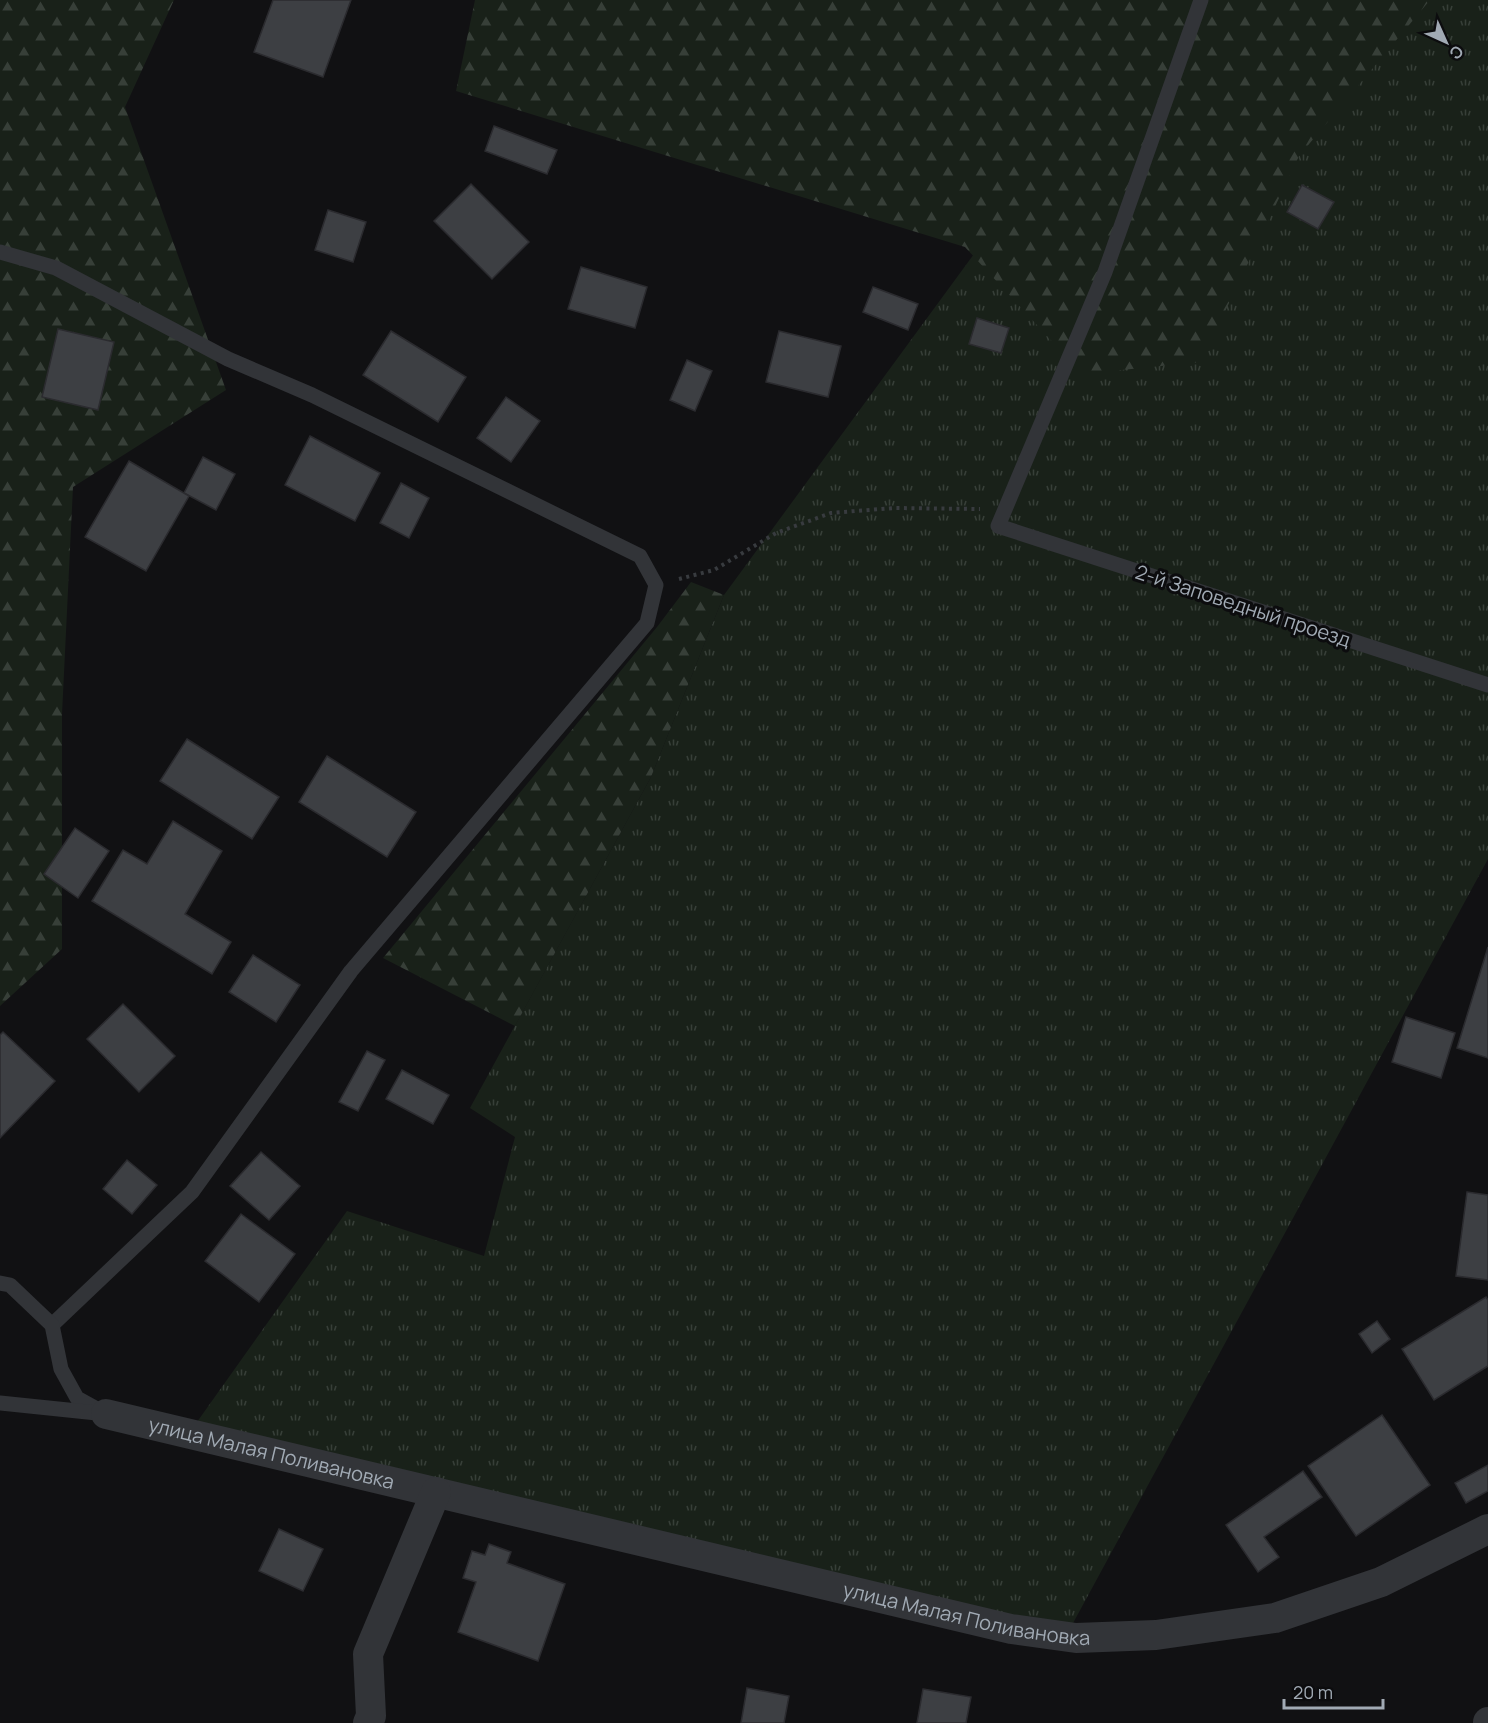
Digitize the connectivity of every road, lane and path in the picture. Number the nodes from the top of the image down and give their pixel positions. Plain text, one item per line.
1 (1201, 0) edge
2 (0, 252) edge
3 (998, 526) junction
4 (656, 585) junction
5 (1488, 685) edge
6 (0, 1283) edge
7 (52, 1325) junction
8 (0, 1403) edge
9 (106, 1414) junction
10 (436, 1492) junction
11 (1488, 1529) edge
12 (368, 1723) edge

1 - 3 lane
2 - 4 lane
3 - 4 path
3 - 5 lane, 2-й Заповедный проезд
4 - 7 lane
6 - 7 lane
7 - 9 lane
8 - 9 lane
9 - 10 street, улица Малая Поливановка
10 - 11 street, улица Малая Поливановка
10 - 12 street

